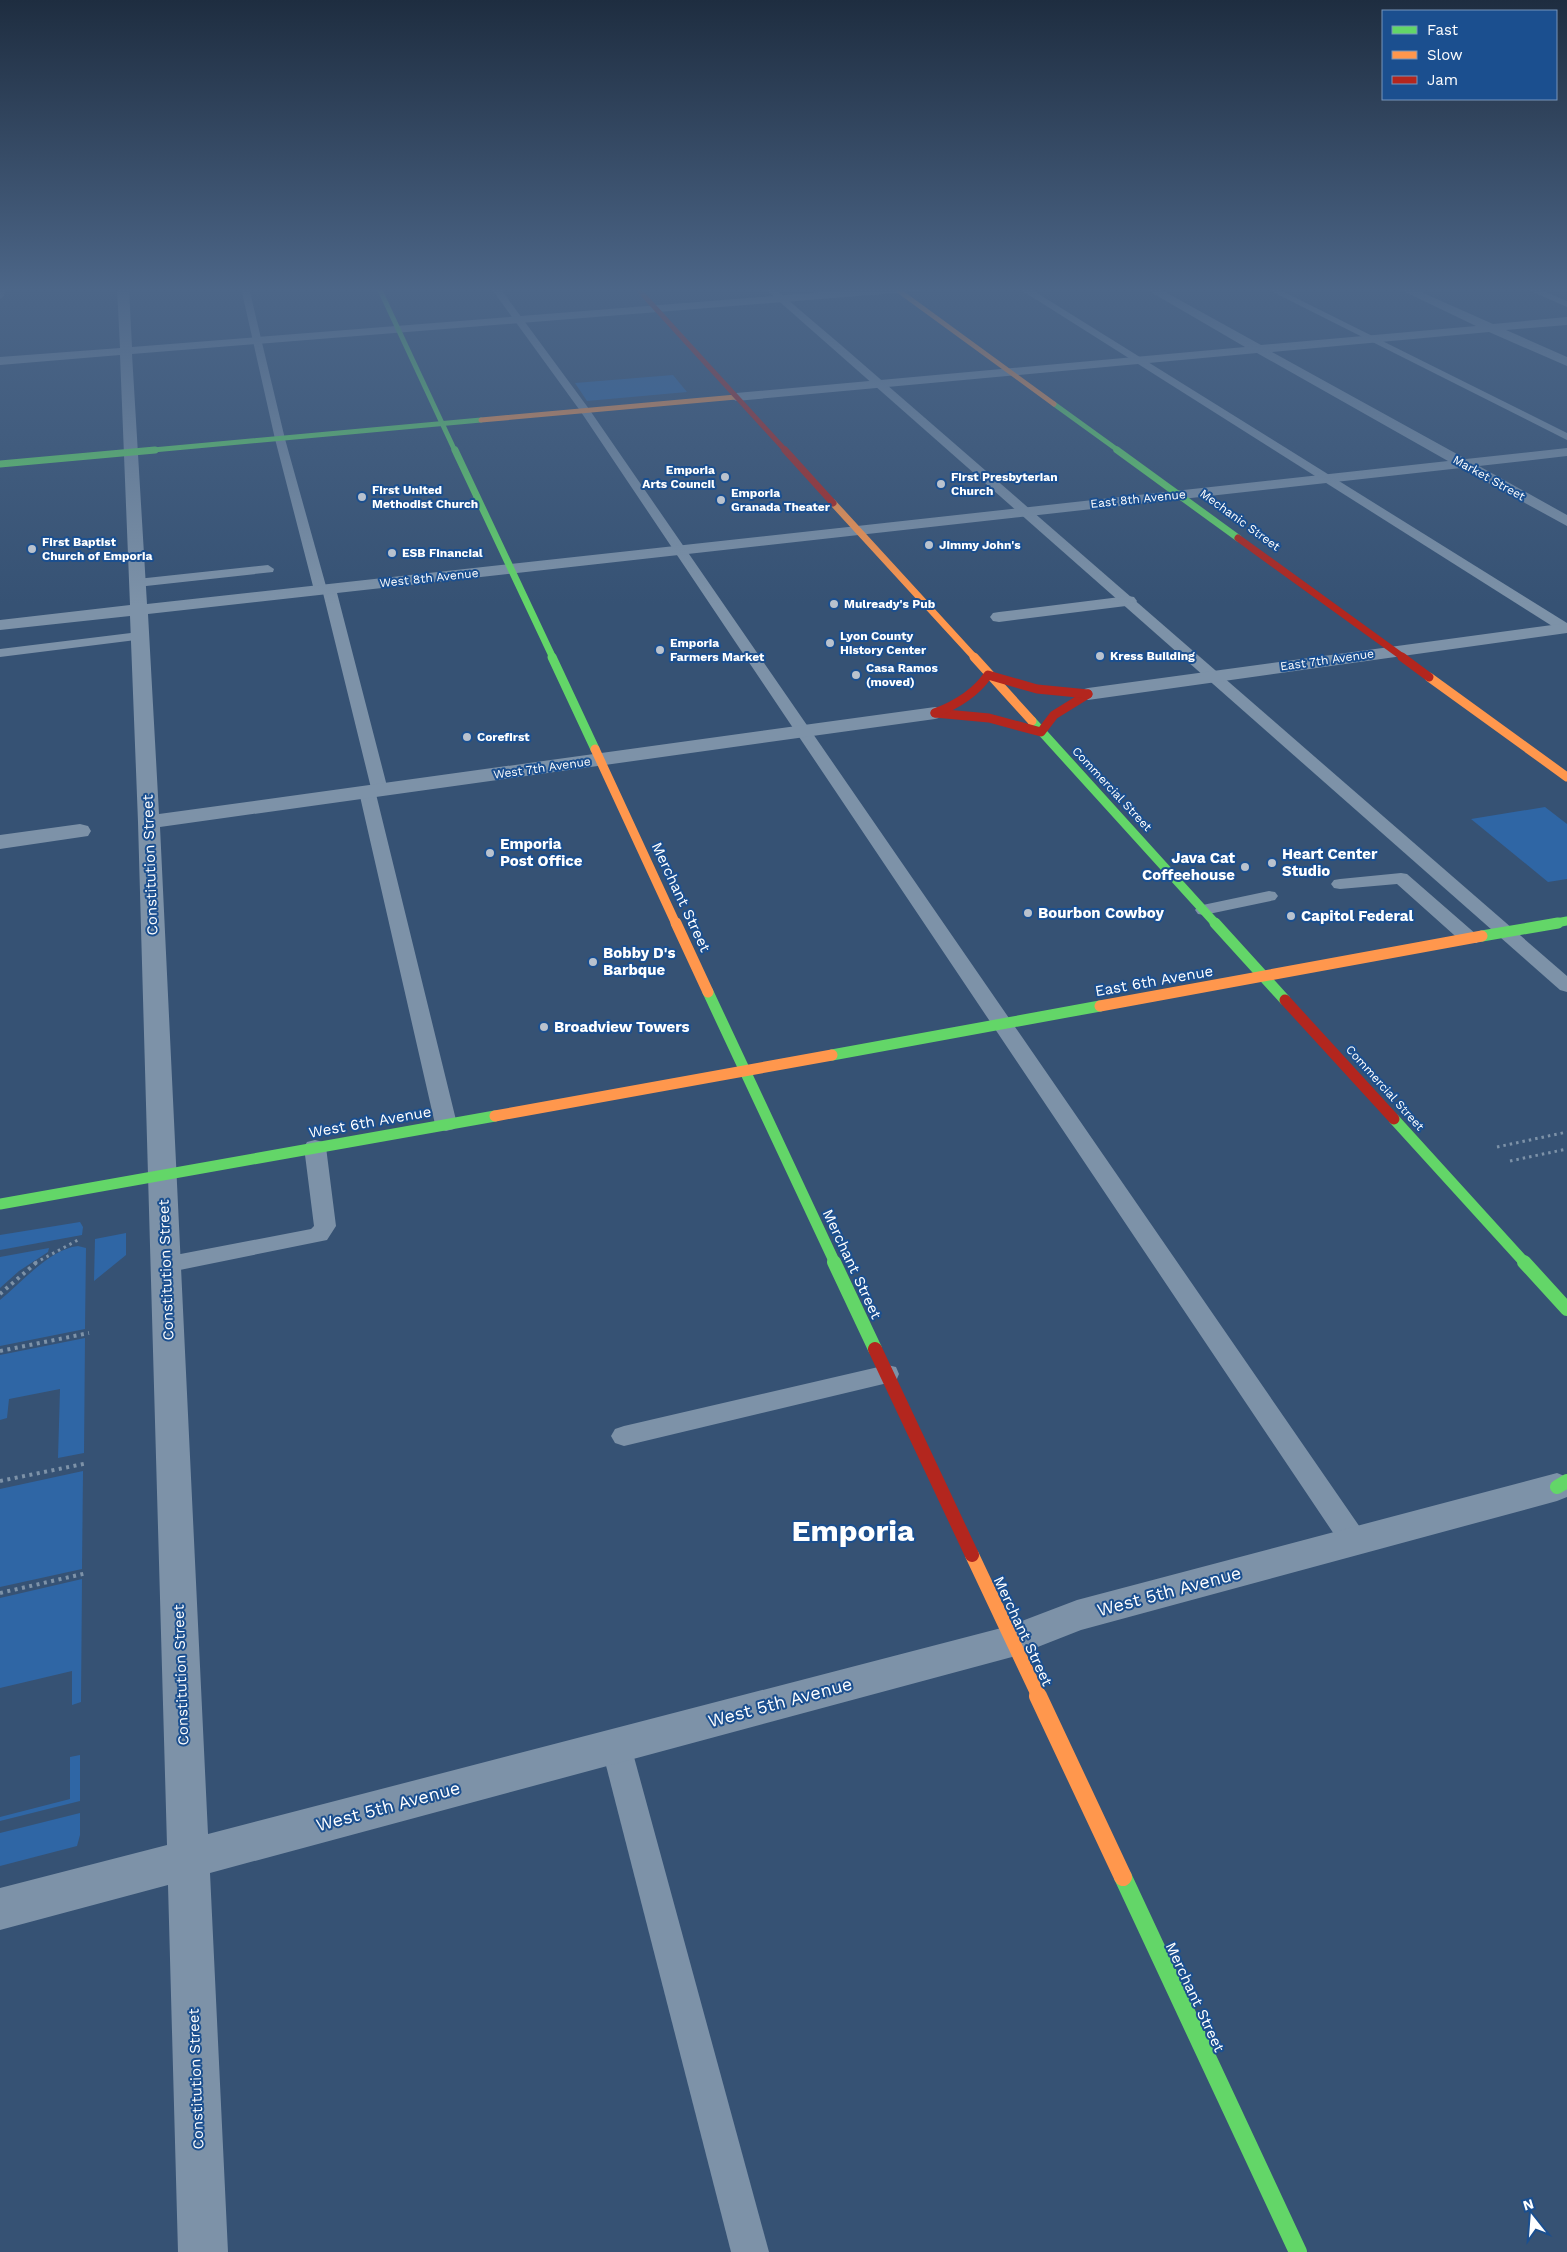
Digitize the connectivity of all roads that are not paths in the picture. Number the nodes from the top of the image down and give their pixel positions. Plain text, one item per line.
1 (128, 393) edge
2 (270, 393) edge
3 (428, 393) edge
4 (572, 393) edge
5 (732, 393) edge
6 (779, 393) edge
7 (890, 393) edge
8 (1038, 393) edge
9 (1193, 393) edge
10 (1339, 393) edge
11 (1479, 393) edge
12 (736, 397) junction
13 (585, 411) junction
14 (442, 424) junction
15 (1567, 437) edge
16 (280, 439) junction
17 (131, 452) junction
18 (1567, 452) edge
19 (1463, 463) junction
20 (0, 464) edge
21 (1328, 478) junction
22 (1182, 494) junction
23 (1026, 512) junction
24 (1567, 521) edge
25 (858, 530) junction
26 (679, 550) junction
27 (268, 569) dead end
28 (510, 569) junction
29 (137, 584) junction
30 (325, 589) junction
31 (1128, 601) junction
32 (139, 610) junction
33 (999, 617) dead end
34 (0, 625) edge
35 (1566, 628) edge
36 (139, 636) junction
37 (1396, 651) junction
38 (0, 653) edge
39 (988, 675) junction
40 (1213, 676) junction
41 (1088, 694) junction
42 (935, 713) junction
43 (804, 732) junction
44 (1041, 732) junction
45 (600, 760) junction
46 (1567, 777) edge
47 (374, 791) junction
48 (149, 822) junction
49 (80, 831) dead end
50 (0, 842) edge
51 (1340, 884) dead end
52 (1269, 896) dead end
53 (1204, 910) junction
54 (1567, 921) edge
55 (1506, 932) junction
56 (1470, 939) junction
57 (1264, 976) junction
58 (1567, 986) edge
59 (1002, 1024) junction
60 (746, 1071) junction
61 (446, 1124) junction
62 (316, 1147) junction
63 (162, 1174) junction
64 (0, 1204) edge
65 (166, 1265) junction
66 (1567, 1308) edge
67 (887, 1374) junction
68 (624, 1436) dead end
69 (1564, 1485) edge
70 (1354, 1541) junction
71 (1012, 1641) junction
72 (616, 1746) junction
73 (188, 1859) junction
74 (0, 1909) edge
75 (203, 2252) edge
76 (750, 2252) edge
77 (1298, 2252) edge

1 - 17 street, Constitution Street
2 - 16 lane
3 - 14 street, Merchant Street
4 - 13 lane
5 - 12 street, Commercial Street
6 - 12 street
7 - 23 lane
8 - 22 street, Mechanic Street
9 - 21 lane
10 - 19 street, Market Street
11 - 15 lane
12 - 13 street
12 - 25 street, Commercial Street
13 - 14 street
13 - 26 lane
14 - 16 street
14 - 28 street, Merchant Street
16 - 17 street
16 - 30 lane
17 - 20 street
17 - 29 street, Constitution Street
18 - 19 street, East 8th Avenue
19 - 21 street, East 8th Avenue
19 - 24 street, Market Street
21 - 22 street, East 8th Avenue
21 - 35 lane
22 - 23 street, East 8th Avenue
22 - 37 street, Mechanic Street
23 - 25 street, East 8th Avenue
23 - 31 lane
25 - 26 street, West 8th Avenue
25 - 39 street, Commercial Street
26 - 28 street, West 8th Avenue
26 - 43 lane
27 - 29 lane
28 - 30 street, West 8th Avenue
28 - 45 street, Merchant Street
29 - 32 street, Constitution Street
30 - 32 street, West 8th Avenue
30 - 47 lane
31 - 33 street
31 - 40 lane
32 - 34 street, West 8th Avenue
32 - 36 street, Constitution Street
35 - 37 street, East 7th Avenue
36 - 38 lane
36 - 48 street, Constitution Street
37 - 40 street, East 7th Avenue
37 - 46 street, Mechanic Street
39 - 41 street
39 - 42 street
39 - 44 street, Commercial Street
40 - 41 street, East 7th Avenue
40 - 55 lane
41 - 44 street
42 - 43 street, West 7th Avenue
42 - 44 street
43 - 45 street, West 7th Avenue
43 - 59 lane
44 - 53 street, Commercial Street
45 - 47 street, West 7th Avenue
45 - 60 street, Merchant Street
47 - 48 street, West 7th Avenue
47 - 61 lane
48 - 63 street, Constitution Street
49 - 50 street
51 - 56 lane
52 - 53 lane
53 - 57 street, Commercial Street
54 - 55 street, East 6th Avenue
55 - 56 street, East 6th Avenue
55 - 58 lane
56 - 57 street, East 6th Avenue
57 - 59 street, East 6th Avenue
57 - 66 street, Commercial Street
59 - 60 street, East 6th Avenue
59 - 70 lane
60 - 61 street, West 6th Avenue
60 - 67 street, Merchant Street
61 - 62 street, West 6th Avenue
62 - 63 street, West 6th Avenue
62 - 65 lane
63 - 64 street, West 6th Avenue
63 - 65 street, Constitution Street
65 - 73 street, Constitution Street
67 - 68 lane
67 - 71 street, Merchant Street
69 - 70 street, West 5th Avenue
70 - 71 street, West 5th Avenue
71 - 72 street, West 5th Avenue
71 - 77 street, Merchant Street
72 - 73 street, West 5th Avenue
72 - 76 lane
73 - 74 street, West 5th Avenue
73 - 75 street, Constitution Street

